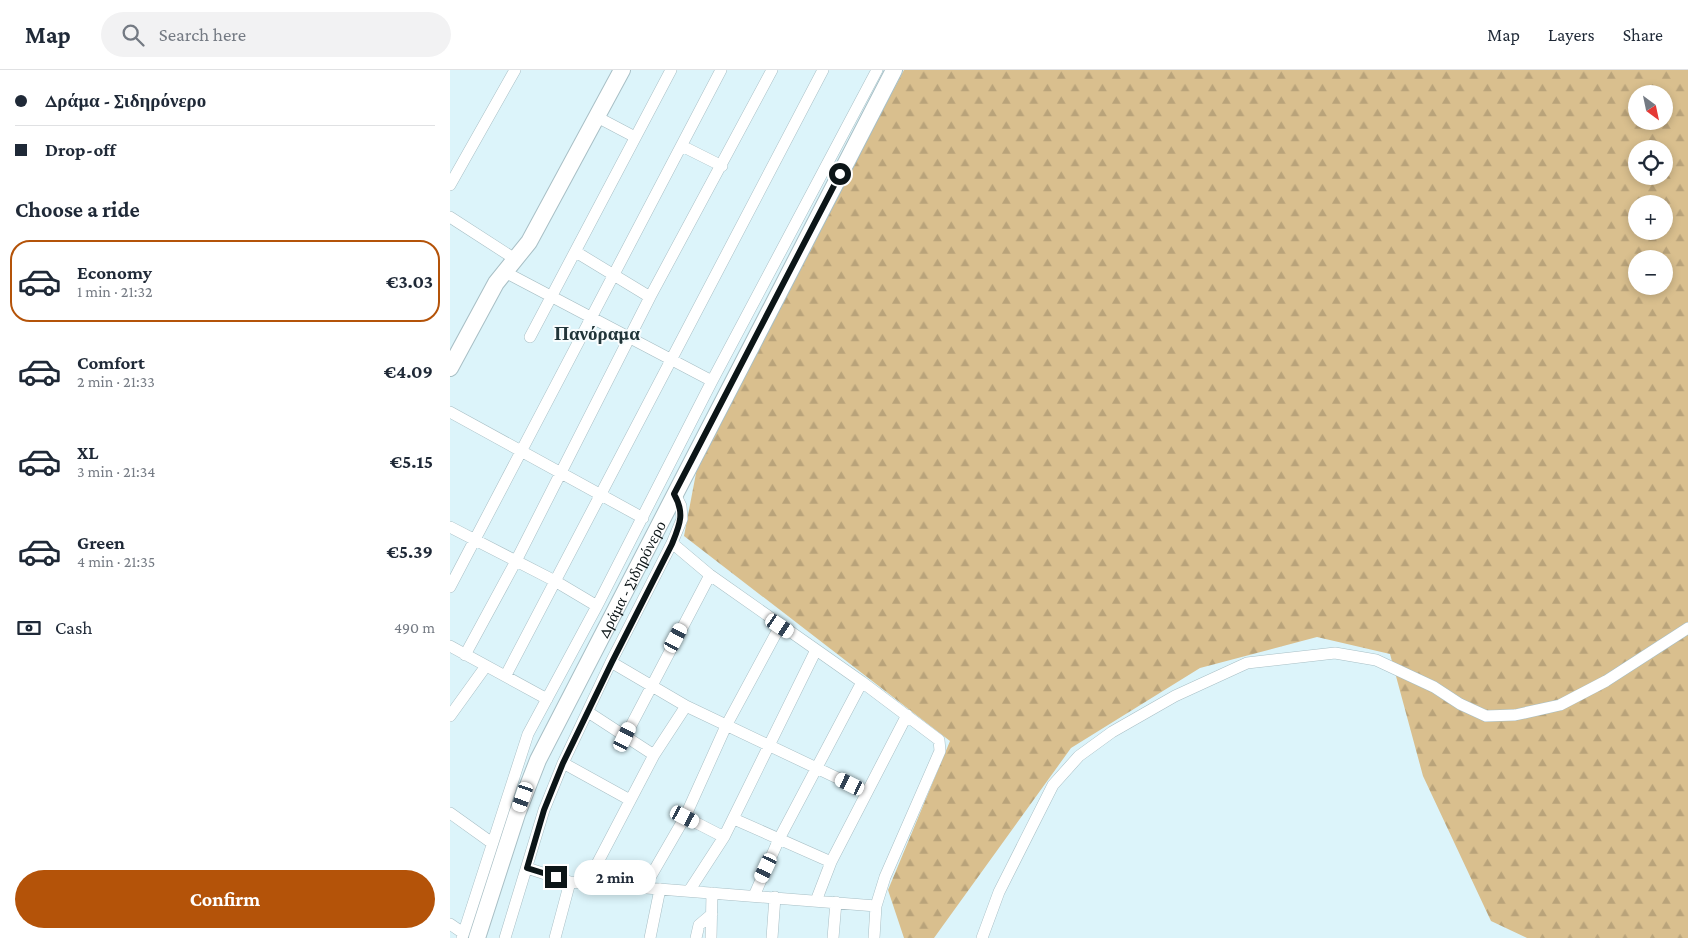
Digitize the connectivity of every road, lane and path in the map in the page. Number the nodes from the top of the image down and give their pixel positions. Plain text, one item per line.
1 (515, 70) edge
2 (622, 70) edge
3 (671, 70) edge
4 (721, 70) edge
5 (772, 70) edge
6 (823, 70) edge
7 (877, 70) edge
8 (894, 70) edge
9 (597, 117) junction
10 (635, 137) junction
11 (682, 146) junction
12 (722, 166) junction
13 (450, 185) edge
14 (450, 217) edge
15 (576, 252) junction
16 (515, 259) junction
17 (503, 271) junction
18 (614, 274) junction
19 (552, 297) junction
20 (650, 297) junction
21 (590, 317) junction
22 (530, 337) dead end
23 (629, 338) junction
24 (671, 359) junction
25 (450, 368) edge
26 (712, 381) junction
27 (450, 412) edge
28 (522, 452) junction
29 (560, 473) junction
30 (600, 494) junction
31 (674, 494) junction
32 (643, 518) junction
33 (450, 527) edge
34 (474, 540) junction
35 (672, 544) junction
36 (516, 561) junction
37 (710, 575) junction
38 (555, 581) junction
39 (450, 586) edge
40 (597, 606) junction
41 (780, 626) junction
42 (1688, 628) edge
43 (450, 646) edge
44 (816, 650) junction
45 (465, 655) junction
46 (612, 662) junction
47 (486, 666) junction
48 (506, 675) junction
49 (862, 682) junction
50 (650, 685) junction
51 (547, 699) junction
52 (686, 706) junction
53 (588, 712) junction
54 (907, 715) junction
55 (450, 716) edge
56 (726, 726) junction
57 (625, 737) junction
58 (769, 747) junction
59 (654, 754) junction
60 (563, 763) junction
61 (817, 768) junction
62 (866, 792) junction
63 (630, 800) junction
64 (450, 813) edge
65 (685, 817) junction
66 (734, 818) junction
67 (724, 837) junction
68 (779, 839) junction
69 (492, 843) junction
70 (831, 862) junction
71 (527, 868) junction
72 (570, 882) junction
73 (587, 883) junction
74 (644, 888) junction
75 (660, 889) junction
76 (689, 891) junction
77 (712, 893) junction
78 (754, 896) junction
79 (775, 897) junction
80 (816, 901) junction
81 (836, 902) junction
82 (876, 906) junction
83 (712, 914) junction
84 (450, 924) edge
85 (467, 936) edge
86 (505, 938) edge
87 (556, 938) edge
88 (650, 938) edge
89 (696, 938) edge
90 (711, 938) edge
91 (772, 938) edge
92 (832, 938) edge
93 (874, 938) edge
94 (982, 938) edge

1 - 13 street
2 - 9 street
3 - 10 street
4 - 11 street
5 - 12 street
6 - 24 street
7 - 26 street
8 - 31 street, Δράμα - Σιδηρόνερο
9 - 10 street
9 - 16 street
10 - 15 street
11 - 12 street
11 - 18 street
12 - 20 street
14 - 16 street
15 - 18 street
15 - 19 street
16 - 17 street
17 - 19 street
17 - 25 street
18 - 20 street
18 - 21 street
19 - 21 street
19 - 22 street
20 - 23 street
21 - 23 street
21 - 28 street
23 - 24 street
23 - 29 street
24 - 26 street
24 - 30 street
26 - 32 street
27 - 28 street
28 - 29 street
28 - 34 street
29 - 30 street
29 - 36 street
30 - 32 street
30 - 38 street
31 - 35 street
31 - 85 street, Δράμα - Σιδηρόνερο
32 - 40 street
33 - 34 street
34 - 36 street
34 - 39 street
35 - 37 street
35 - 46 street
36 - 38 street
36 - 45 street
37 - 41 street
37 - 50 street
38 - 40 street
38 - 48 street
40 - 51 street
41 - 44 street
41 - 56 street
42 - 94 street
43 - 45 street
44 - 49 street
44 - 58 street
45 - 47 street
46 - 50 street
46 - 53 street
47 - 48 street
47 - 55 street
48 - 51 street
49 - 54 street
49 - 61 street
50 - 52 street
50 - 57 street
51 - 69 street
52 - 56 street
52 - 59 street
53 - 57 street
53 - 60 street
54 - 62 street
54 - 82 street
56 - 58 street
56 - 65 street
57 - 59 street
58 - 61 street
58 - 66 street
59 - 63 street
60 - 63 street
60 - 71 street
61 - 62 street
61 - 68 street
62 - 70 street
63 - 73 street
64 - 69 street
65 - 67 street
65 - 74 street
66 - 67 street
66 - 68 street
67 - 76 street
68 - 70 street
68 - 78 street
69 - 85 street
70 - 80 street
71 - 72 street
71 - 86 street
72 - 73 street
72 - 87 street
73 - 74 street
74 - 75 street
75 - 76 street
75 - 88 street
76 - 77 street
77 - 78 street
77 - 83 street
78 - 79 street
79 - 80 street
79 - 91 street
80 - 81 street
81 - 82 street
81 - 92 street
82 - 93 street
83 - 89 street
83 - 90 street
84 - 85 street

